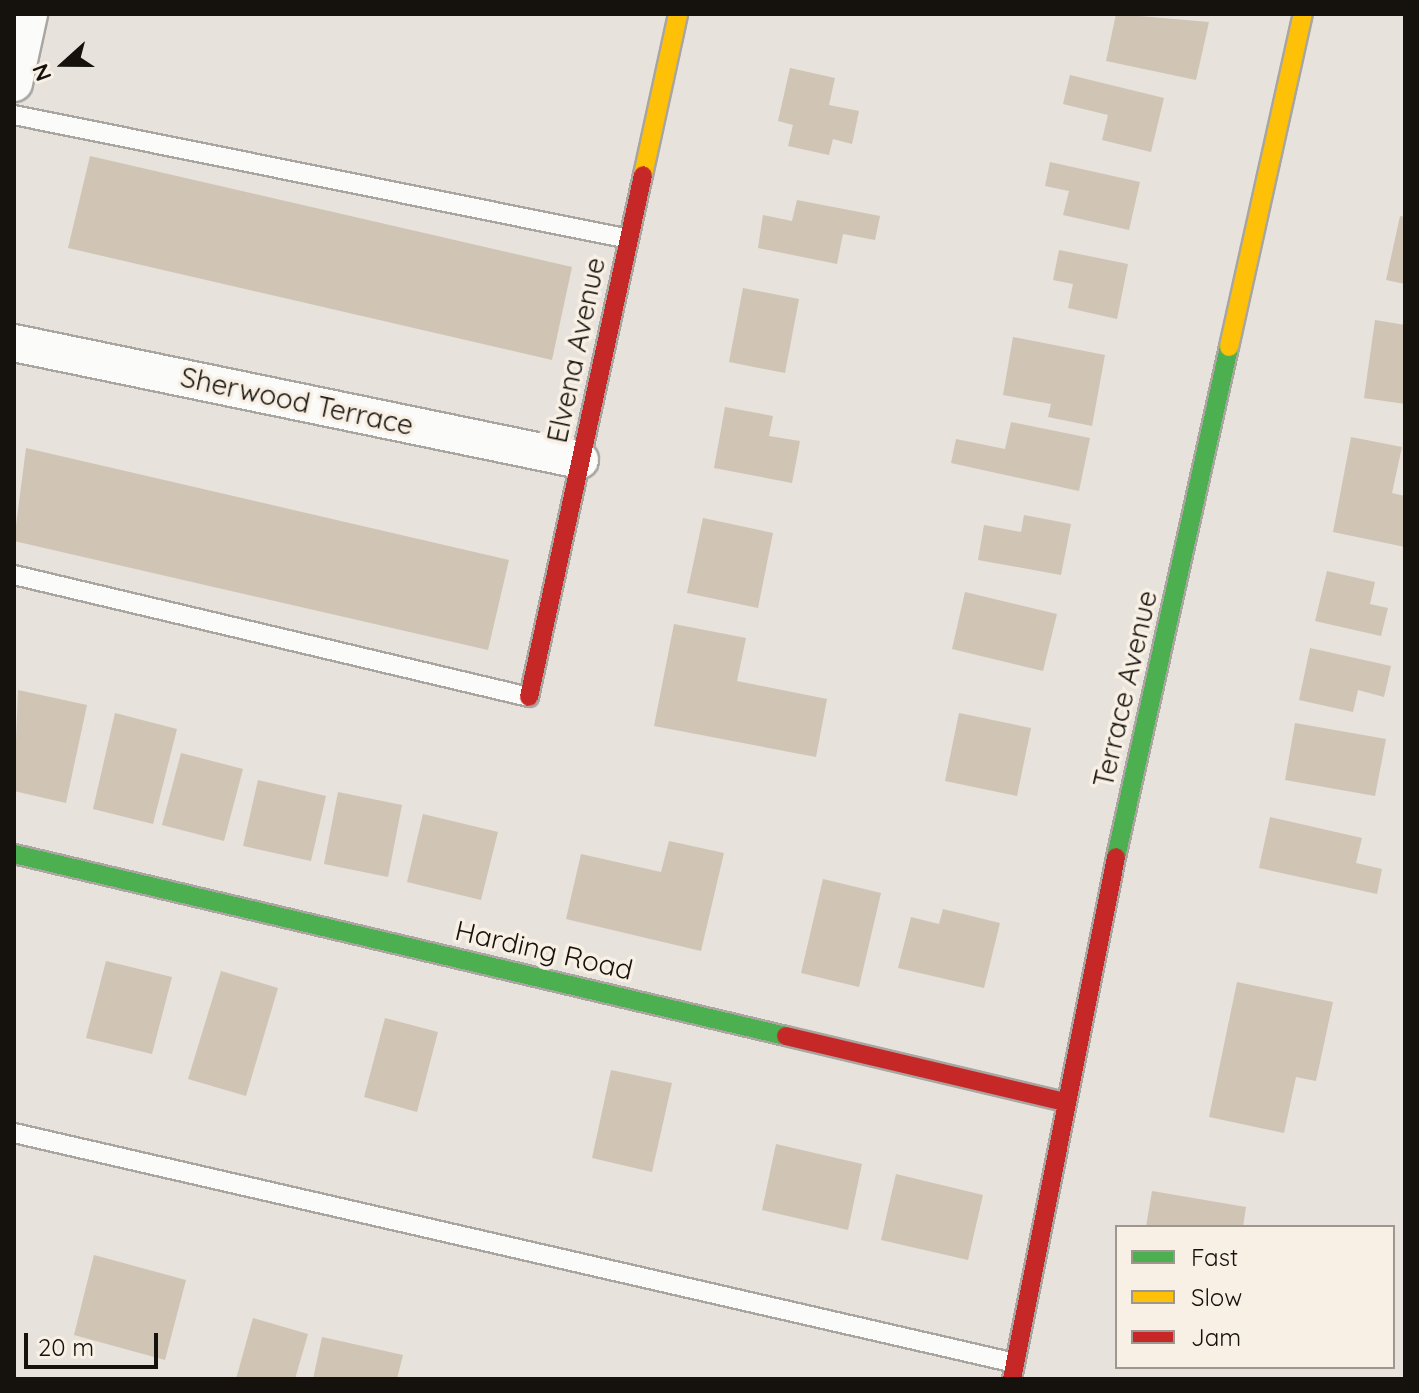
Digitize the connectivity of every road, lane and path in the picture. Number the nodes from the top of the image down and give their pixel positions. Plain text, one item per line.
1 (678, 14) edge
2 (1303, 14) edge
3 (22, 30) edge
4 (14, 83) edge
5 (14, 115) edge
6 (629, 239) junction
7 (14, 343) edge
8 (580, 460) junction
9 (14, 575) edge
10 (529, 697) joint
11 (14, 854) edge
12 (1062, 1101) junction
13 (14, 1133) edge
14 (1014, 1371) edge

1 - 6 street, Elvena Avenue
2 - 12 street, Terrace Avenue
3 - 4 street
5 - 6 lane
6 - 8 street, Elvena Avenue
7 - 8 street, Sherwood Terrace
8 - 10 street, Elvena Avenue
9 - 10 lane
11 - 12 street, Harding Road
12 - 14 street, Terrace Avenue
13 - 14 lane

